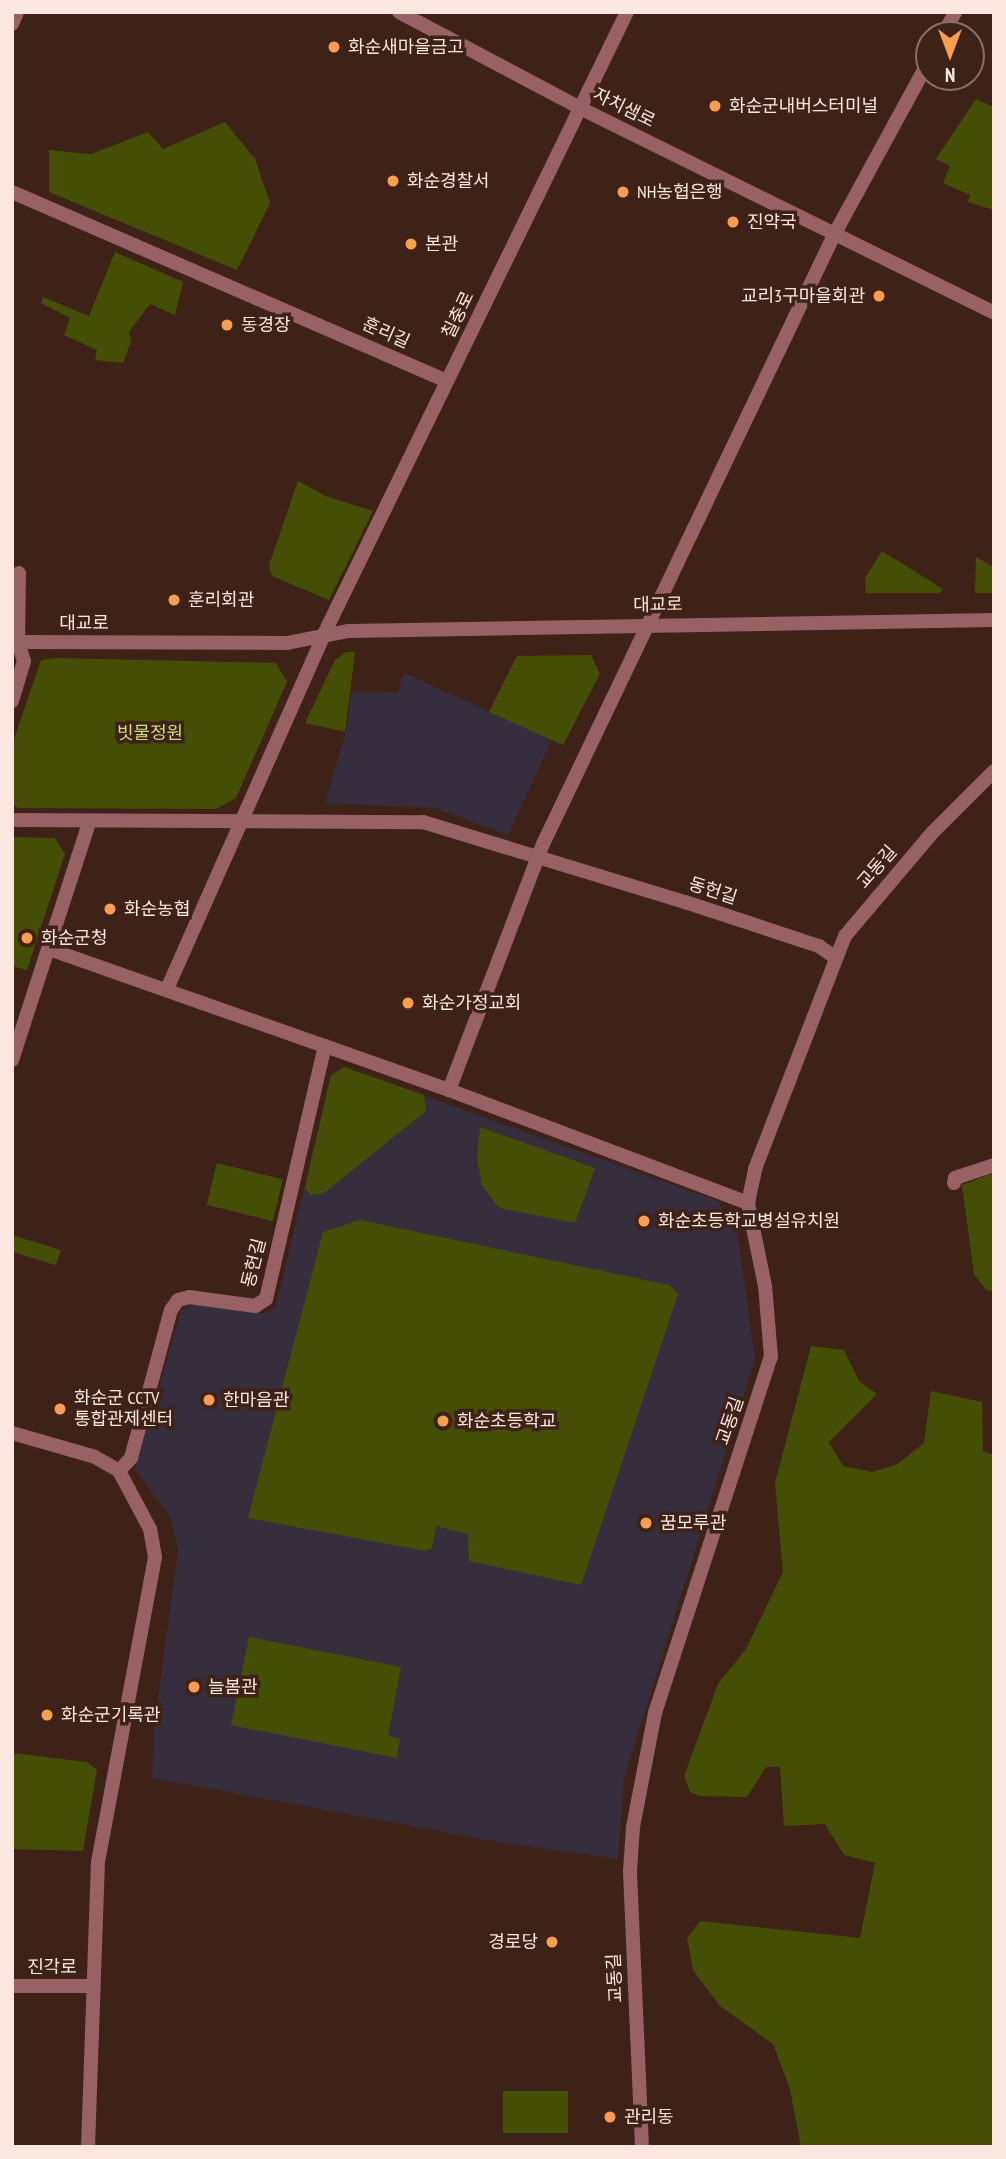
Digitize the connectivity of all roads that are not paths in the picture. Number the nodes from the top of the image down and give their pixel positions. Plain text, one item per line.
1 (17, 12) edge
2 (399, 12) edge
3 (627, 12) edge
4 (12, 24) edge
5 (915, 87) edge
6 (580, 108) junction
7 (12, 192) edge
8 (834, 235) junction
9 (994, 313) edge
10 (447, 381) junction
11 (19, 573) dead end
12 (994, 620) edge
13 (649, 624) junction
14 (324, 634) junction
15 (15, 643) edge
16 (12, 701) edge
17 (994, 771) edge
18 (241, 818) junction
19 (12, 820) edge
20 (89, 823) junction
21 (535, 860) junction
22 (50, 949) junction
23 (834, 957) junction
24 (167, 989) junction
25 (325, 1046) junction
26 (12, 1060) edge
27 (449, 1090) junction
28 (994, 1165) edge
29 (954, 1183) dead end
30 (748, 1202) junction
31 (12, 1433) edge
32 (119, 1471) junction
33 (12, 1986) edge
34 (91, 1986) junction
35 (88, 2147) edge
36 (642, 2147) edge

1 - 4 street
2 - 6 street, 자치샘로
3 - 6 street, 칠충로
5 - 8 street
6 - 8 street, 자치샘로
6 - 10 street, 칠충로
7 - 10 street, 훈리길
8 - 9 street, 자치샘로
8 - 13 street
10 - 14 street, 칠충로
11 - 15 street
12 - 13 street, 대교로
13 - 14 street, 대교로
13 - 21 street
14 - 15 street, 대교로
14 - 18 street
15 - 16 street
17 - 23 street, 교동길
18 - 20 street, 동헌길
18 - 21 street, 동헌길
18 - 24 street
19 - 20 street, 동헌길
20 - 22 street
21 - 23 street, 동헌길
21 - 27 street
22 - 24 street
22 - 26 street
23 - 30 street, 교동길
24 - 25 street
25 - 27 street
25 - 32 street, 동헌길
27 - 30 street
28 - 29 street
30 - 36 street, 교동길
31 - 32 street
32 - 34 street
33 - 34 street, 진각로
34 - 35 street

